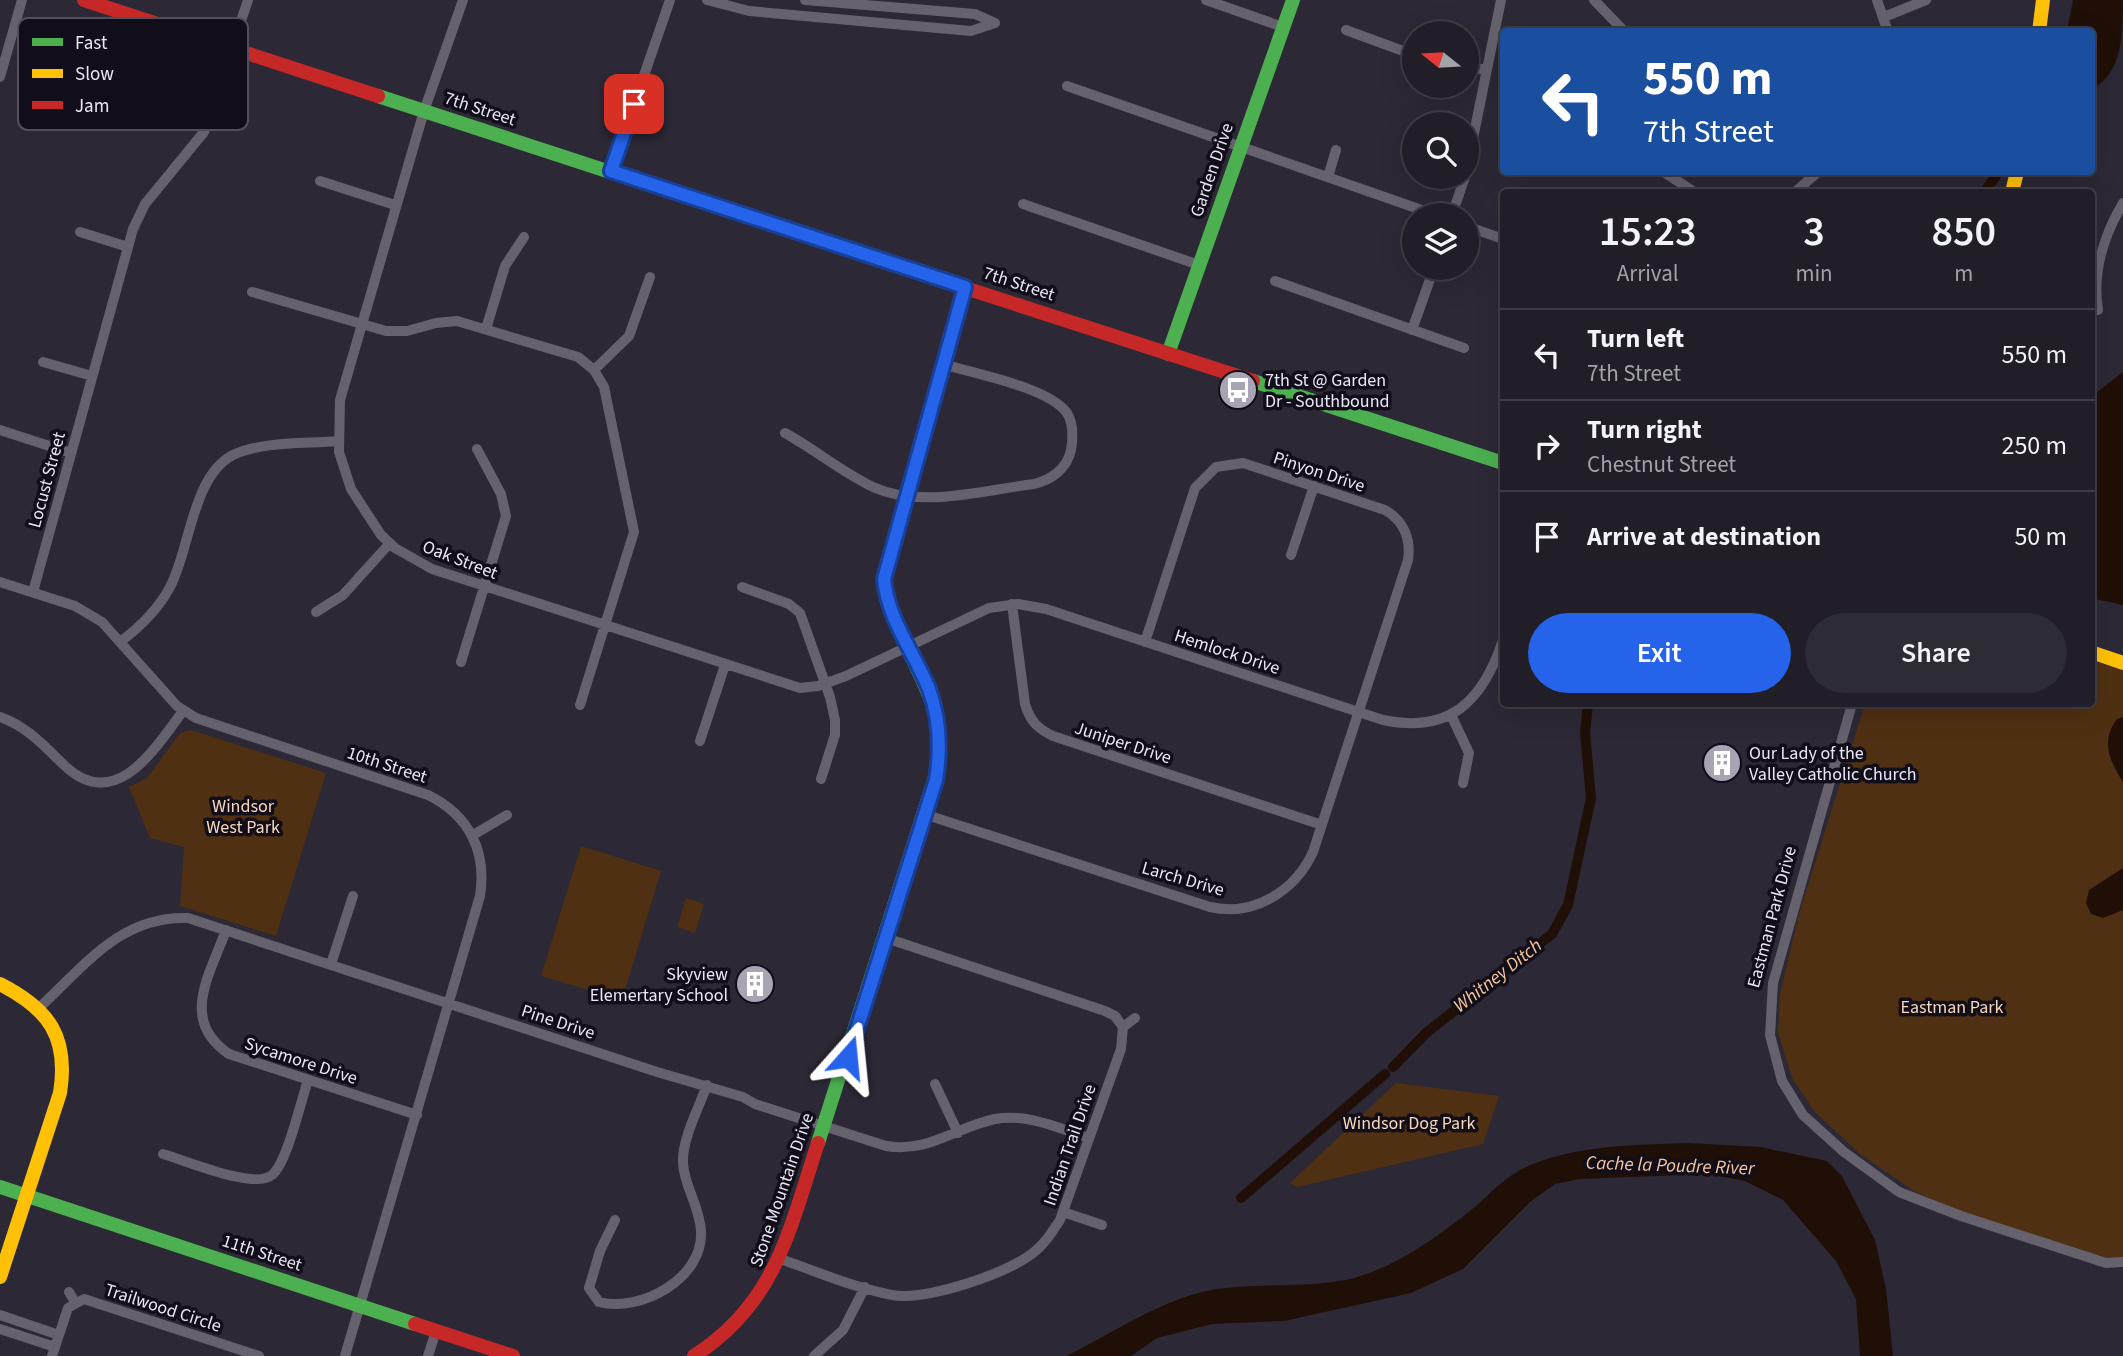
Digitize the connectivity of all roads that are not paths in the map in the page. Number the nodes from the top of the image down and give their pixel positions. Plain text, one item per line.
1 (22, 0) edge
2 (84, 0) edge
3 (248, 0) edge
4 (463, 0) edge
5 (670, 0) edge
6 (707, 0) edge
7 (805, 0) edge
8 (1206, 0) edge
9 (1293, 0) edge
10 (1501, 0) edge
11 (1594, 0) edge
12 (1877, 0) edge
13 (1926, 0) edge
14 (2043, 0) edge
15 (141, 18) edge
16 (242, 18) edge
17 (1885, 18) junction
18 (1283, 27) junction
19 (1621, 28) edge
20 (1887, 28) edge
21 (2040, 28) edge
22 (1346, 30) dead end
23 (1402, 50) edge
24 (248, 52) edge
25 (1479, 69) edge
26 (1486, 70) junction
27 (0, 77) edge
28 (1067, 86) dead end
29 (424, 111) junction
30 (1478, 112) edge
31 (205, 130) edge
32 (1241, 146) junction
33 (1336, 150) dead end
34 (611, 171) junction
35 (1668, 175) edge
36 (1815, 175) edge
37 (1328, 177) junction
38 (320, 181) dead end
39 (1690, 189) edge
40 (1798, 189) edge
41 (1402, 203) edge
42 (2123, 203) edge
43 (1023, 204) dead end
44 (395, 205) junction
45 (1479, 231) edge
46 (80, 232) dead end
47 (524, 237) dead end
48 (1500, 238) edge
49 (128, 247) junction
50 (1199, 265) junction
51 (650, 277) dead end
52 (1430, 280) edge
53 (1275, 281) dead end
54 (965, 287) junction
55 (252, 292) dead end
56 (2098, 310) dead end
57 (361, 323) junction
58 (486, 329) junction
59 (1412, 330) junction
60 (1464, 348) dead end
61 (1168, 354) junction
62 (43, 362) dead end
63 (943, 364) junction
64 (594, 370) junction
65 (92, 376) junction
66 (0, 430) edge
67 (785, 433) dead end
68 (338, 441) junction
69 (477, 449) dead end
70 (71, 453) junction
71 (1500, 462) edge
72 (1314, 486) junction
73 (906, 495) junction
74 (390, 543) junction
75 (1291, 555) dead end
76 (0, 582) edge
77 (485, 587) junction
78 (742, 587) dead end
79 (33, 592) junction
80 (1012, 604) junction
81 (316, 612) dead end
82 (604, 626) junction
83 (120, 642) junction
84 (1145, 642) junction
85 (908, 646) junction
86 (1500, 647) edge
87 (2095, 653) edge
88 (461, 662) dead end
89 (2123, 663) edge
90 (725, 665) junction
91 (826, 684) junction
92 (580, 705) dead end
93 (1851, 707) edge
94 (183, 711) junction
95 (1358, 712) junction
96 (1451, 715) junction
97 (0, 717) edge
98 (700, 741) dead end
99 (821, 779) dead end
100 (1463, 783) dead end
101 (507, 814) dead end
102 (927, 815) junction
103 (1322, 825) junction
104 (473, 835) junction
105 (353, 897) dead end
106 (226, 930) junction
107 (886, 938) junction
108 (331, 964) junction
109 (0, 984) edge
110 (449, 1003) junction
111 (40, 1007) junction
112 (1135, 1018) dead end
113 (1123, 1027) junction
114 (308, 1080) junction
115 (935, 1084) dead end
116 (706, 1085) junction
117 (417, 1115) junction
118 (825, 1126) junction
119 (958, 1133) junction
120 (1089, 1138) junction
121 (163, 1154) dead end
122 (267, 1178) junction
123 (0, 1187) edge
124 (272, 1190) dead end
125 (26, 1195) junction
126 (1063, 1212) junction
127 (615, 1220) dead end
128 (1102, 1225) dead end
129 (780, 1259) junction
130 (2123, 1262) edge
131 (0, 1277) edge
132 (865, 1287) junction
133 (69, 1292) dead end
134 (75, 1302) junction
135 (362, 1306) junction
136 (0, 1315) edge
137 (0, 1329) edge
138 (436, 1331) junction
139 (59, 1335) junction
140 (53, 1352) edge
141 (259, 1356) edge
142 (345, 1356) edge
143 (428, 1356) edge
144 (513, 1356) edge
145 (694, 1356) edge
146 (814, 1356) edge

1 - 27 street
2 - 15 street, 7th Street
3 - 16 street, Locust Street
4 - 29 street, Oak Street
5 - 34 street
6 - 7 street
8 - 18 street
9 - 18 street, Garden Drive
10 - 26 street
11 - 19 street
12 - 17 street
13 - 17 street
14 - 21 street
17 - 20 street
18 - 32 street, Garden Drive
22 - 23 street
24 - 29 street, 7th Street
25 - 26 street
26 - 30 street
28 - 32 street
29 - 34 street, 7th Street
29 - 44 street, Oak Street
31 - 49 street, Locust Street
32 - 37 street
32 - 50 street, Garden Drive
33 - 37 street
34 - 54 street, 7th Street
35 - 39 street
36 - 40 street
37 - 41 street
38 - 44 street
42 - 56 street
43 - 50 street
44 - 57 street, Oak Street
45 - 48 street
46 - 49 street
47 - 58 street
49 - 65 street, Locust Street
50 - 61 street, Garden Drive
51 - 64 street
52 - 59 street
53 - 59 street
54 - 61 street, 7th Street
54 - 63 street, Stone Mountain Drive
55 - 57 street
57 - 58 street
57 - 68 street, Oak Street
58 - 64 street
59 - 60 street
61 - 71 street, 7th Street
62 - 65 street
63 - 73 street, Stone Mountain Drive
63 - 73 street
64 - 82 street
65 - 70 street, Locust Street
66 - 70 street
67 - 73 street
68 - 74 street, Oak Street
68 - 83 street
69 - 77 street
70 - 79 street, Locust Street
72 - 75 street
72 - 84 street, Pinyon Drive
72 - 95 street, Pinyon Drive
73 - 85 street, Stone Mountain Drive
74 - 77 street, Oak Street
74 - 81 street
76 - 79 street, 10th Street
77 - 82 street, Oak Street
77 - 88 street
78 - 91 street
79 - 83 street, 10th Street
80 - 84 street, Hemlock Drive
80 - 85 street, Hemlock Drive
80 - 103 street, Juniper Drive
82 - 90 street, Oak Street
82 - 92 street
83 - 94 street, 10th Street
84 - 95 street, Hemlock Drive
85 - 91 street, Oak Street
85 - 102 street, Stone Mountain Drive
86 - 96 street, Hemlock Drive
87 - 89 street
90 - 91 street, Oak Street
90 - 98 street
91 - 99 street
93 - 130 street, Eastman Park Drive
94 - 97 street
94 - 104 street, 10th Street
95 - 96 street, Hemlock Drive
95 - 103 street, Larch Drive
96 - 100 street
101 - 104 street
102 - 103 street, Larch Drive
102 - 107 street, Stone Mountain Drive
104 - 110 street, 10th Street
105 - 108 street
106 - 108 street, Pine Drive
106 - 111 street, Pine Drive
106 - 114 street, Sycamore Drive
107 - 113 street
107 - 118 street, Stone Mountain Drive
108 - 110 street, Pine Drive
109 - 111 street
110 - 116 street, Pine Drive
110 - 117 street, 10th Street
111 - 125 street
112 - 113 street
113 - 120 street, Indian Trail Drive
114 - 117 street, Sycamore Drive
114 - 122 street
115 - 119 street
116 - 118 street, Pine Drive
116 - 127 street
117 - 135 street, 10th Street
118 - 119 street, Pine Drive
118 - 129 street, Stone Mountain Drive
119 - 120 street, Pine Drive
120 - 126 street, Indian Trail Drive
121 - 122 street
122 - 124 street
123 - 125 street, 11th Street
125 - 131 street
125 - 135 street, 11th Street
126 - 128 street
126 - 132 street, Indian Trail Drive
129 - 132 street, Indian Trail Drive
129 - 145 street, Stone Mountain Drive
132 - 146 street
133 - 134 street
134 - 139 street
134 - 141 street, Trailwood Circle
135 - 138 street, 11th Street
135 - 142 street, 10th Street
136 - 139 street
137 - 140 street
138 - 143 street
138 - 144 street, 11th Street
139 - 140 street

